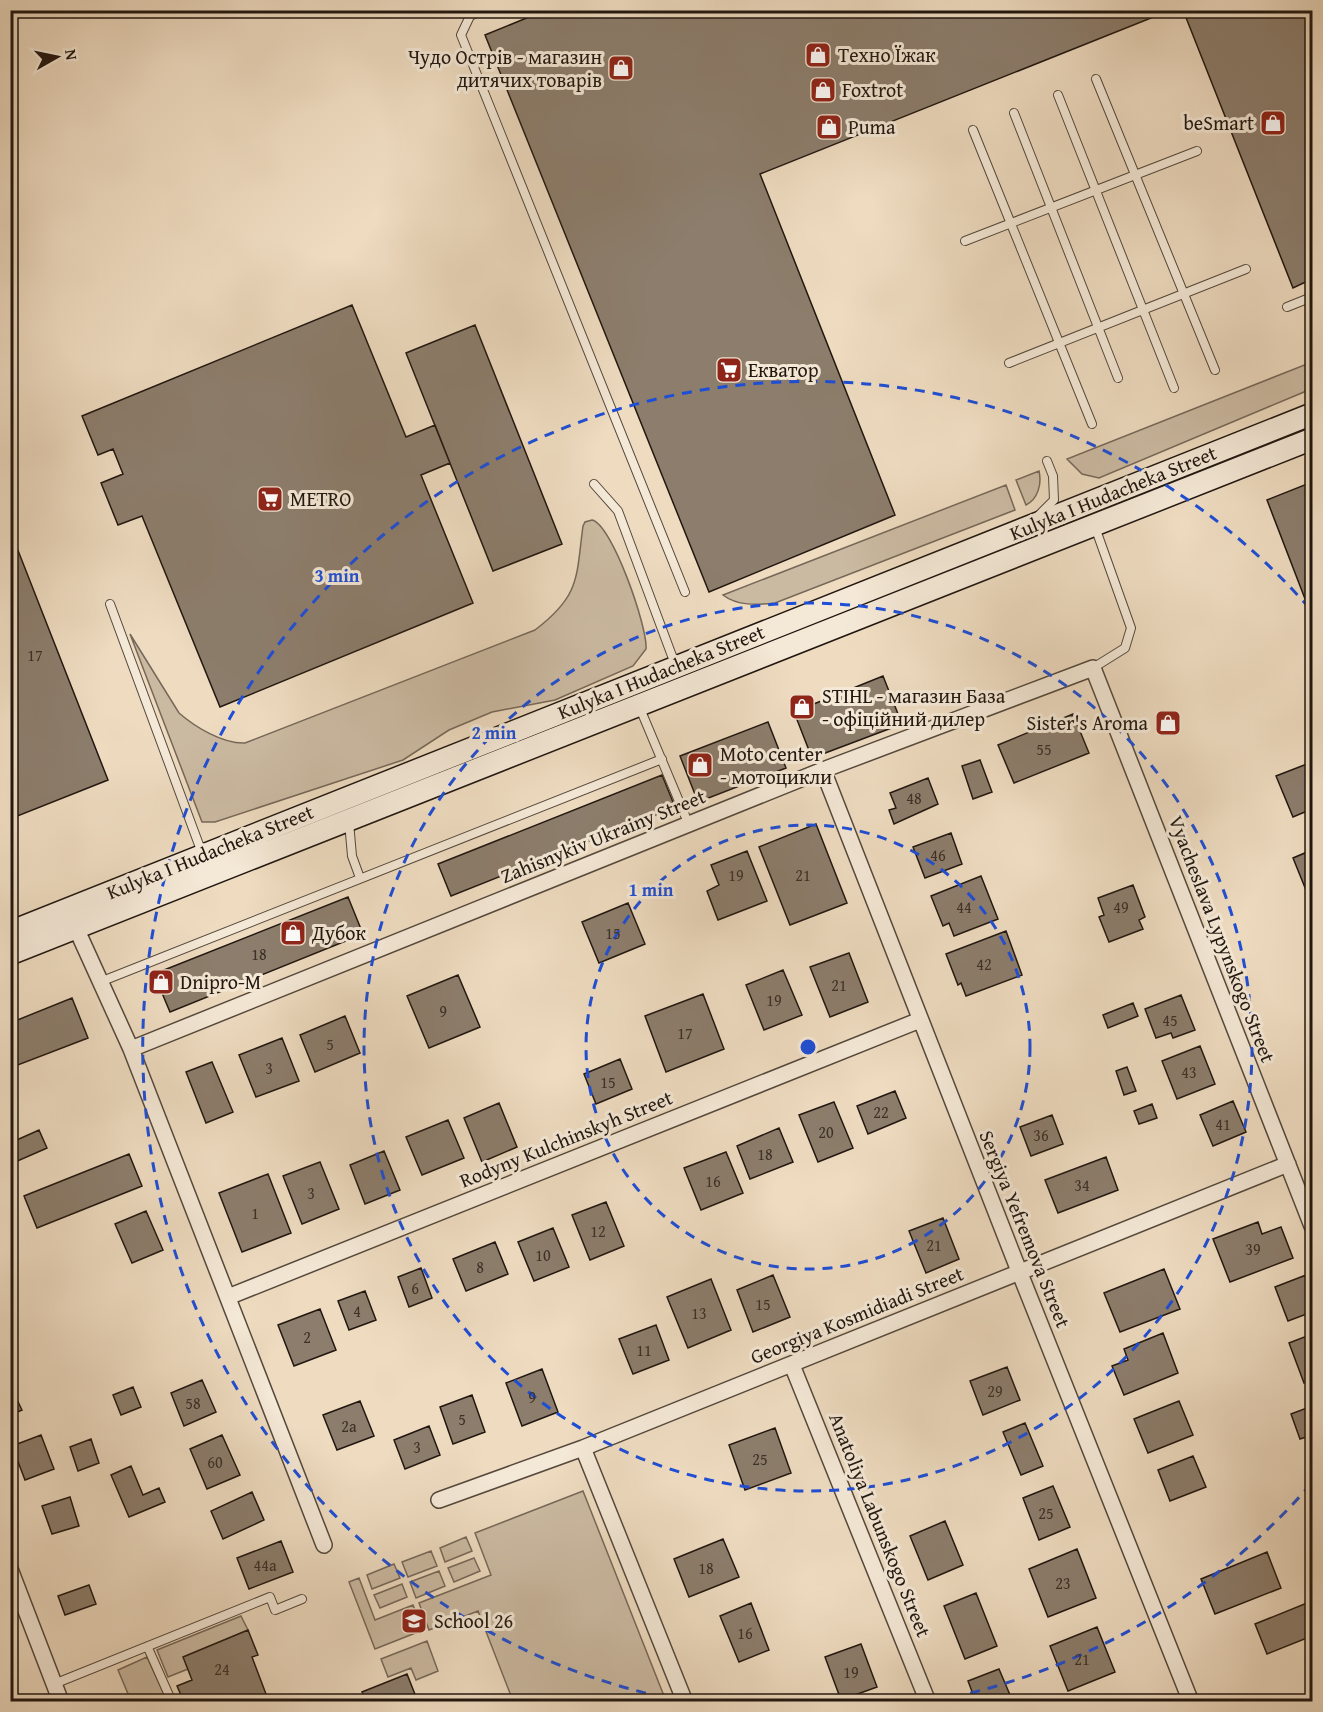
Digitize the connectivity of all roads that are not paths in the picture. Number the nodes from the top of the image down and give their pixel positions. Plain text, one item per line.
1 (483, 10) edge
2 (1096, 79) dead end
3 (1058, 95) dead end
4 (1014, 113) dead end
5 (973, 130) dead end
6 (1197, 151) dead end
7 (1136, 175) junction
8 (1096, 190) junction
9 (1052, 207) junction
10 (1009, 224) junction
11 (965, 241) dead end
12 (1245, 269) dead end
13 (1185, 293) junction
14 (1312, 297) edge
15 (1287, 307) dead end
16 (1141, 310) junction
17 (1099, 327) junction
18 (1059, 343) junction
19 (1009, 363) dead end
20 (1215, 370) dead end
21 (1118, 378) dead end
22 (1173, 388) dead end
23 (1312, 414) edge
24 (1092, 424) dead end
25 (1312, 439) edge
26 (1047, 461) dead end
27 (594, 484) dead end
28 (1095, 527) junction
29 (1025, 528) junction
30 (685, 592) dead end
31 (110, 604) dead end
32 (676, 666) junction
33 (1093, 668) junction
34 (639, 705) junction
35 (662, 759) junction
36 (823, 770) junction
37 (348, 820) junction
38 (689, 825) junction
39 (202, 854) junction
40 (360, 878) junction
41 (76, 928) junction
42 (10, 932) edge
43 (10, 954) edge
44 (100, 982) junction
45 (920, 1020) junction
46 (131, 1049) junction
47 (1288, 1164) junction
48 (1312, 1226) edge
49 (1019, 1271) junction
50 (228, 1297) junction
51 (792, 1365) junction
52 (583, 1448) junction
53 (439, 1500) dead end
54 (324, 1545) dead end
55 (10, 1569) edge
56 (302, 1599) dead end
57 (148, 1648) junction
58 (54, 1684) junction
59 (61, 1701) edge
60 (172, 1701) edge
61 (685, 1701) edge
62 (928, 1701) edge
63 (1191, 1701) edge

1 - 30 lane
2 - 7 lane
3 - 8 lane
4 - 9 lane
5 - 10 lane
6 - 7 lane
7 - 8 lane
7 - 13 lane
8 - 9 lane
8 - 16 lane
9 - 10 lane
9 - 17 lane
10 - 11 lane
10 - 18 lane
12 - 13 lane
13 - 16 lane
13 - 20 lane
14 - 15 lane
16 - 17 lane
16 - 22 lane
17 - 18 lane
17 - 21 lane
18 - 19 lane
18 - 24 lane
23 - 29 main road, Kulyka I Hudacheka Street
25 - 28 main road, Kulyka I Hudacheka Street
26 - 29 lane
27 - 32 lane
28 - 33 lane
28 - 34 main road, Kulyka I Hudacheka Street
29 - 32 main road, Kulyka I Hudacheka Street
31 - 39 lane
32 - 39 main road, Kulyka I Hudacheka Street
33 - 36 street, Zahisnykiv Ukrainy Street
33 - 47 street, Vyacheslava Lypynskogo Street
34 - 35 lane
34 - 37 main road, Kulyka I Hudacheka Street
35 - 38 lane
35 - 40 lane
36 - 38 street, Zahisnykiv Ukrainy Street
36 - 45 street, Sergiya Yefremova Street
37 - 40 lane
37 - 41 main road, Kulyka I Hudacheka Street
38 - 46 street, Zahisnykiv Ukrainy Street
39 - 42 main road, Kulyka I Hudacheka Street
40 - 44 lane
41 - 43 main road, Kulyka I Hudacheka Street
41 - 44 street
44 - 46 street
45 - 49 street, Sergiya Yefremova Street
45 - 50 street, Rodyny Kulchinskyh Street
46 - 50 street
47 - 48 street, Vyacheslava Lypynskogo Street
47 - 49 street, Georgiya Kosmidiadi Street
49 - 51 street, Georgiya Kosmidiadi Street
49 - 63 street, Sergiya Yefremova Street
50 - 54 street
51 - 52 street, Georgiya Kosmidiadi Street
51 - 62 street, Anatoliya Labunskogo Street
52 - 53 street, Georgiya Kosmidiadi Street
52 - 61 street
55 - 58 street
56 - 57 lane
57 - 58 lane
57 - 60 lane
58 - 59 street

